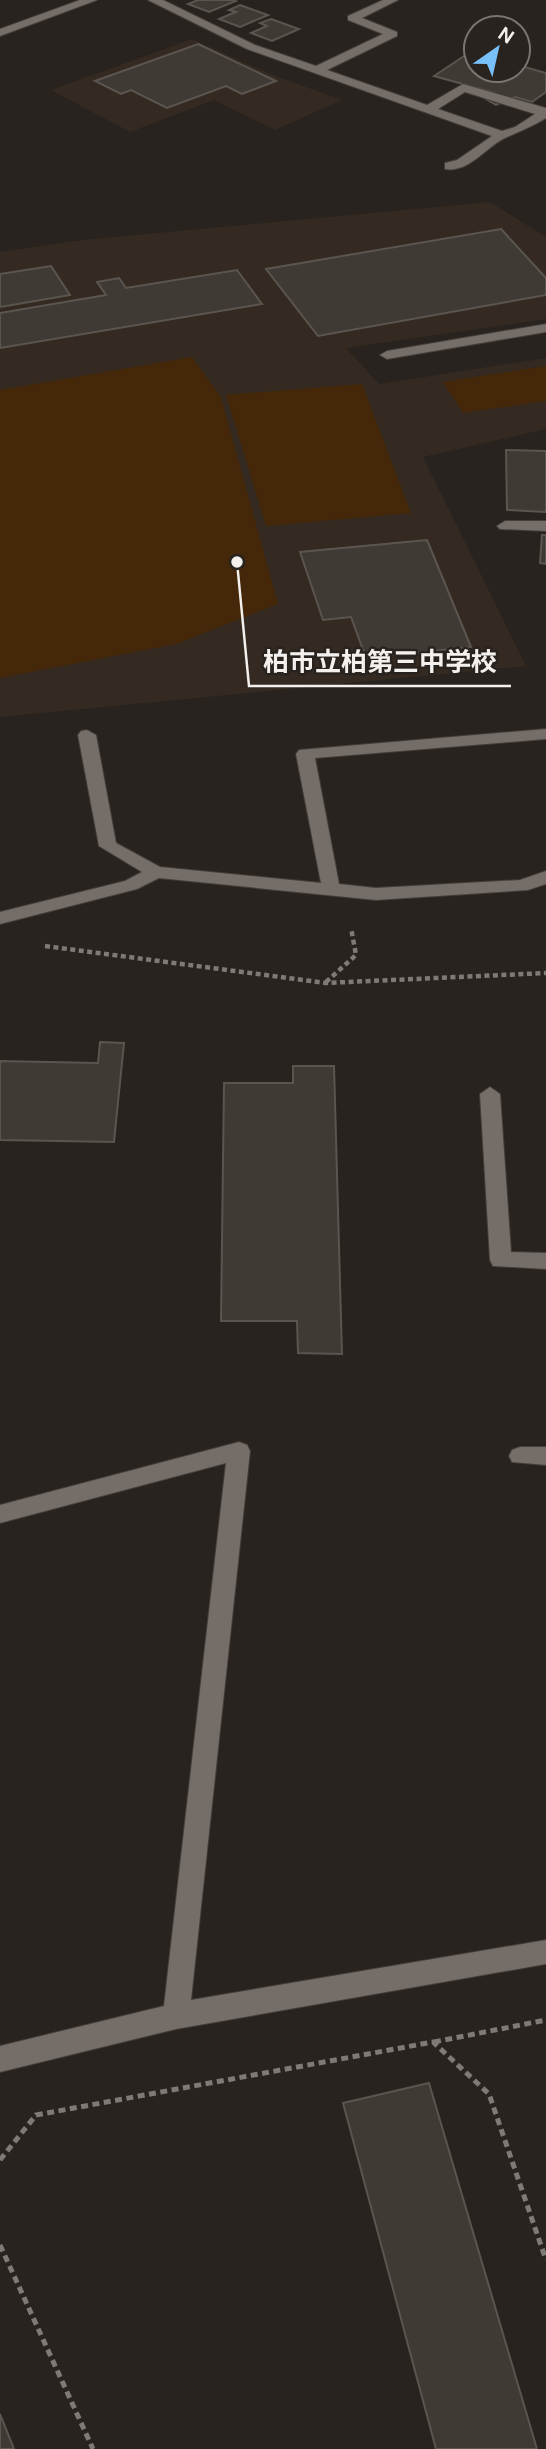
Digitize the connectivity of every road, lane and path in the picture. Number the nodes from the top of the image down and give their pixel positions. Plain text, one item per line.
1 (91, 0) edge
2 (154, 0) edge
3 (392, 0) edge
4 (0, 33) edge
5 (314, 71) junction
6 (428, 110) junction
7 (546, 113) edge
8 (501, 135) junction
9 (449, 166) dead end
10 (546, 328) edge
11 (387, 355) dead end
12 (505, 526) dead end
13 (546, 526) edge
14 (546, 734) edge
15 (87, 735) dead end
16 (156, 872) junction
17 (546, 877) edge
18 (337, 890) junction
19 (27, 911) junction
20 (0, 918) edge
21 (546, 973) edge
22 (326, 983) junction
23 (490, 1094) dead end
24 (546, 1261) edge
25 (520, 1456) dead end
26 (546, 1456) edge
27 (0, 1514) edge
28 (546, 1952) edge
29 (176, 2016) junction
30 (546, 2020) edge
31 (433, 2042) junction
32 (0, 2059) edge
33 (0, 2160) edge
34 (0, 2245) edge
35 (546, 2260) edge
36 (93, 2449) edge

1 - 4 street
2 - 5 street
3 - 5 street
5 - 6 street
6 - 7 street
6 - 8 street
7 - 8 street
8 - 9 street
10 - 11 street
12 - 13 street
14 - 18 street
15 - 16 street
16 - 18 street
16 - 19 street
17 - 18 street
18 - 22 path
19 - 20 street
19 - 22 path
21 - 22 path
23 - 24 street
25 - 26 street
27 - 29 street
28 - 29 street
29 - 32 street
30 - 31 path
31 - 33 path
31 - 35 path
34 - 36 path

